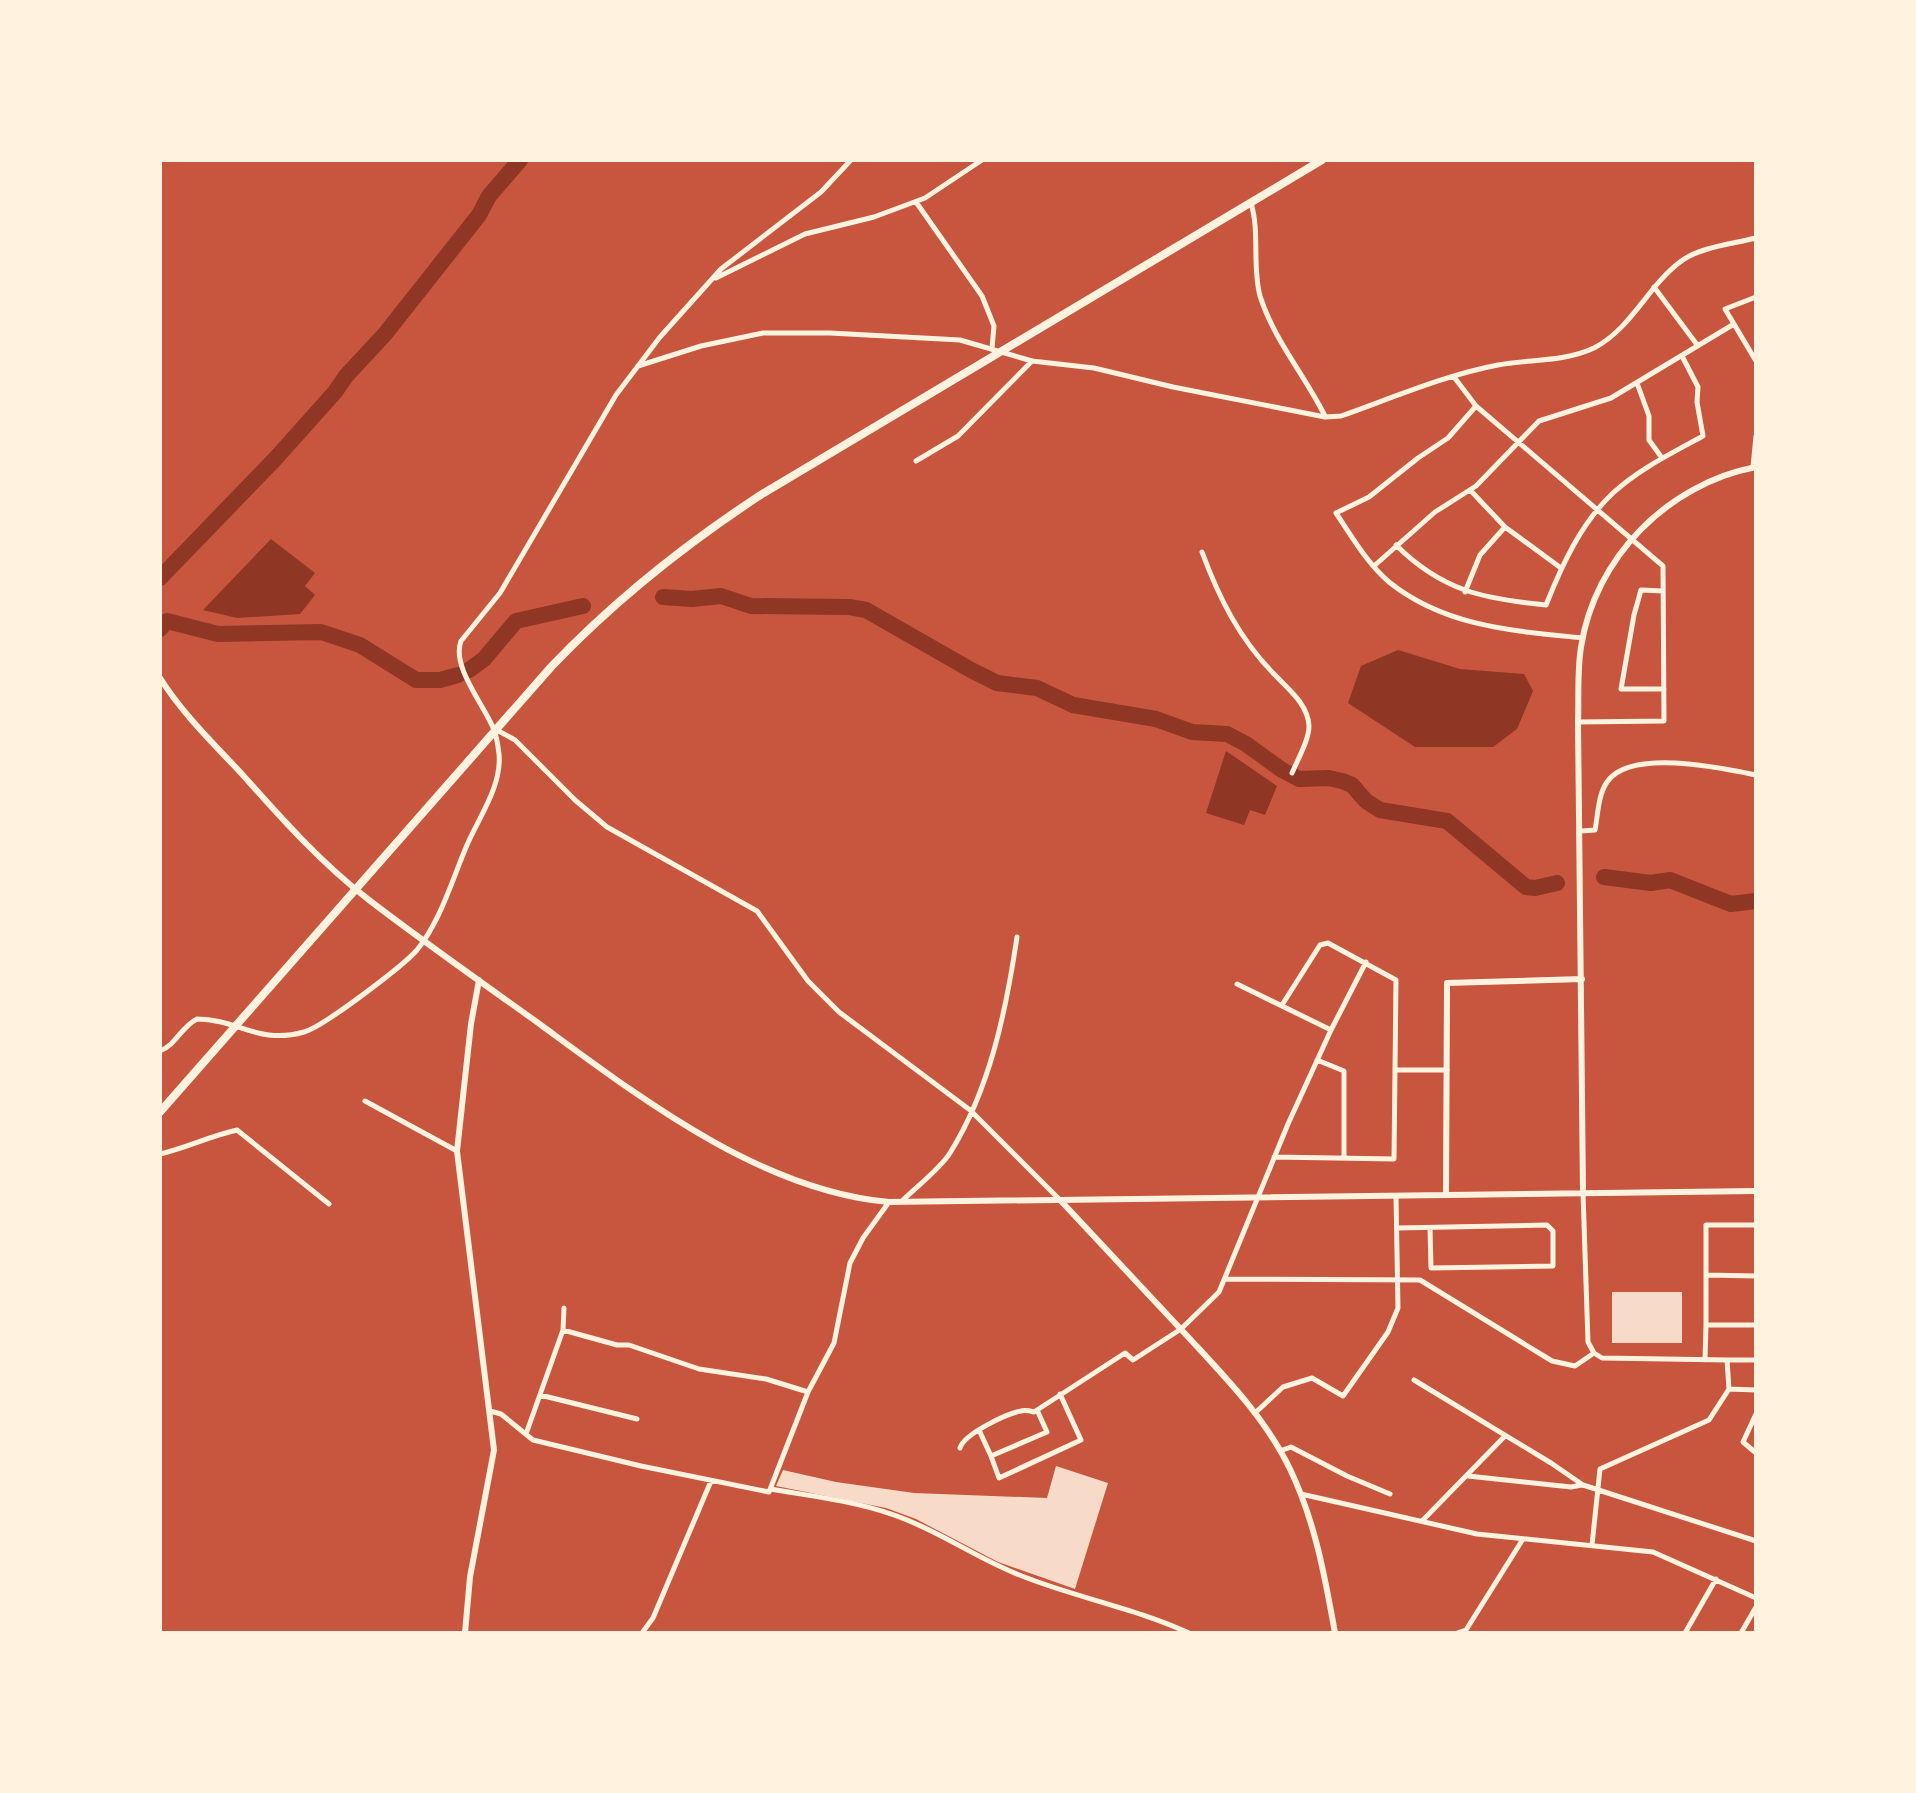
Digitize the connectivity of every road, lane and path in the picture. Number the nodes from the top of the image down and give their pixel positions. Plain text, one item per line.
1 (851, 160) edge
2 (982, 160) edge
3 (1322, 160) edge
4 (916, 202) junction
5 (1251, 203) junction
6 (1756, 238) edge
7 (709, 283) junction
8 (1654, 287) junction
9 (1756, 297) edge
10 (1734, 324) junction
11 (1698, 346) junction
12 (992, 348) junction
13 (1003, 351) junction
14 (1682, 356) junction
15 (1032, 361) junction
16 (1756, 361) edge
17 (638, 366) junction
18 (1454, 377) junction
19 (1637, 383) junction
20 (1476, 406) junction
21 (1325, 417) junction
22 (1756, 436) edge
23 (1518, 442) junction
24 (1662, 458) junction
25 (916, 461) dead end
26 (1754, 467) edge
27 (1471, 491) junction
28 (1598, 511) junction
29 (1505, 527) junction
30 (1630, 540) junction
31 (1396, 545) junction
32 (1202, 552) dead end
33 (1374, 566) junction
34 (1561, 568) junction
35 (1663, 591) junction
36 (1465, 592) junction
37 (1583, 638) junction
38 (160, 678) edge
39 (1664, 689) junction
40 (1578, 722) junction
41 (494, 729) junction
42 (1292, 773) dead end
43 (1756, 775) edge
44 (1581, 831) junction
45 (354, 888) junction
46 (1017, 937) dead end
47 (425, 939) junction
48 (1366, 962) junction
49 (1582, 979) junction
50 (479, 980) junction
51 (1237, 984) dead end
52 (1282, 1005) junction
53 (233, 1027) junction
54 (1331, 1030) junction
55 (160, 1051) edge
56 (1317, 1060) junction
57 (1395, 1070) junction
58 (1447, 1070) junction
59 (365, 1101) dead end
60 (970, 1110) junction
61 (160, 1112) edge
62 (457, 1151) junction
63 (160, 1154) edge
64 (1274, 1157) junction
65 (1344, 1158) junction
66 (1756, 1191) edge
67 (1583, 1193) junction
68 (1446, 1195) junction
69 (1396, 1196) junction
70 (1257, 1199) junction
71 (1061, 1201) junction
72 (889, 1202) junction
73 (901, 1202) junction
74 (329, 1204) dead end
75 (1756, 1225) edge
76 (1397, 1228) junction
77 (1430, 1228) junction
78 (1706, 1275) junction
79 (1756, 1276) edge
80 (1226, 1279) junction
81 (1397, 1280) junction
82 (564, 1308) dead end
83 (1706, 1325) junction
84 (1756, 1325) edge
85 (1181, 1329) junction
86 (563, 1330) junction
87 (1594, 1353) junction
88 (1705, 1360) junction
89 (1727, 1360) junction
90 (1756, 1360) edge
91 (1414, 1380) dead end
92 (1729, 1389) junction
93 (1756, 1390) edge
94 (808, 1392) junction
95 (1060, 1394) junction
96 (540, 1395) junction
97 (1037, 1410) junction
98 (490, 1411) junction
99 (1255, 1413) junction
100 (1756, 1414) edge
101 (637, 1419) dead end
102 (979, 1430) junction
103 (526, 1434) junction
104 (1505, 1436) junction
105 (960, 1448) dead end
106 (1280, 1451) junction
107 (1756, 1453) edge
108 (991, 1456) junction
109 (1468, 1476) junction
110 (711, 1481) junction
111 (1583, 1485) junction
112 (771, 1489) junction
113 (1598, 1492) junction
114 (1301, 1494) junction
115 (1390, 1494) dead end
116 (1422, 1521) junction
117 (1523, 1539) junction
118 (1756, 1541) edge
119 (1592, 1545) junction
120 (1716, 1579) junction
121 (1756, 1598) edge
122 (1756, 1607) edge
123 (465, 1633) edge
124 (642, 1633) edge
125 (1189, 1633) edge
126 (1335, 1633) edge
127 (1457, 1633) edge
128 (1685, 1633) edge
129 (1741, 1633) edge

1 - 7 street
2 - 4 street
3 - 5 main road
4 - 7 street
4 - 12 street
5 - 13 main road
5 - 21 street
6 - 8 street
7 - 17 street
8 - 11 street
8 - 18 street
9 - 10 street
10 - 11 street
10 - 16 street
11 - 14 street
12 - 13 street
12 - 17 street
13 - 15 street
13 - 41 main road
14 - 19 street
14 - 24 street
15 - 21 street
15 - 25 street
17 - 41 street
18 - 20 street
18 - 21 street
19 - 23 street
19 - 24 street
20 - 23 street
20 - 33 street
22 - 26 street
23 - 27 street
23 - 28 street
24 - 28 street
26 - 30 street
27 - 29 street
27 - 31 street
28 - 30 street
28 - 34 street
29 - 34 street
29 - 36 street
30 - 35 street
30 - 37 street
31 - 33 street
31 - 36 street
32 - 42 street
33 - 37 street
34 - 36 street
35 - 39 street
35 - 39 street
37 - 40 street
38 - 45 street
39 - 40 street
40 - 44 street
41 - 45 main road
41 - 47 street
41 - 60 street
43 - 44 street
44 - 49 street
45 - 47 street
45 - 53 main road
46 - 60 street
47 - 50 street
47 - 53 street
48 - 52 street
48 - 54 street
48 - 57 street
49 - 58 street
49 - 67 street
50 - 62 street
50 - 72 street
51 - 52 street
52 - 54 street
53 - 55 street
53 - 61 main road
54 - 56 street
56 - 64 street
56 - 65 street
57 - 58 street
57 - 65 street
58 - 68 street
59 - 62 street
60 - 71 street
60 - 73 street
62 - 98 street
63 - 74 street
64 - 65 street
64 - 70 street
66 - 67 street
67 - 68 street
67 - 87 street
68 - 69 street
69 - 70 street
69 - 76 street
70 - 71 street
70 - 80 street
71 - 73 street
71 - 85 street
72 - 73 street
72 - 94 street
75 - 78 street
76 - 77 street
76 - 81 street
77 - 77 street
78 - 79 street
78 - 83 street
80 - 81 street
80 - 85 street
81 - 87 street
81 - 99 street
82 - 86 street
83 - 84 street
83 - 88 street
85 - 95 street
85 - 99 street
86 - 94 street
86 - 96 street
87 - 88 street
88 - 89 street
89 - 90 street
89 - 92 street
91 - 104 street
92 - 93 street
92 - 113 street
94 - 112 street
95 - 97 street
95 - 108 street
96 - 101 street
96 - 103 street
97 - 102 street
97 - 108 street
98 - 103 street
98 - 123 street
99 - 106 street
100 - 107 street
102 - 105 street
102 - 108 street
103 - 110 street
104 - 109 street
104 - 111 street
106 - 114 street
106 - 115 street
109 - 111 street
109 - 116 street
110 - 112 street
110 - 124 street
111 - 113 street
112 - 125 street
113 - 118 street
113 - 119 street
114 - 116 street
114 - 126 street
116 - 117 street
117 - 119 street
117 - 127 street
119 - 120 street
120 - 121 street
120 - 128 street
122 - 129 street

